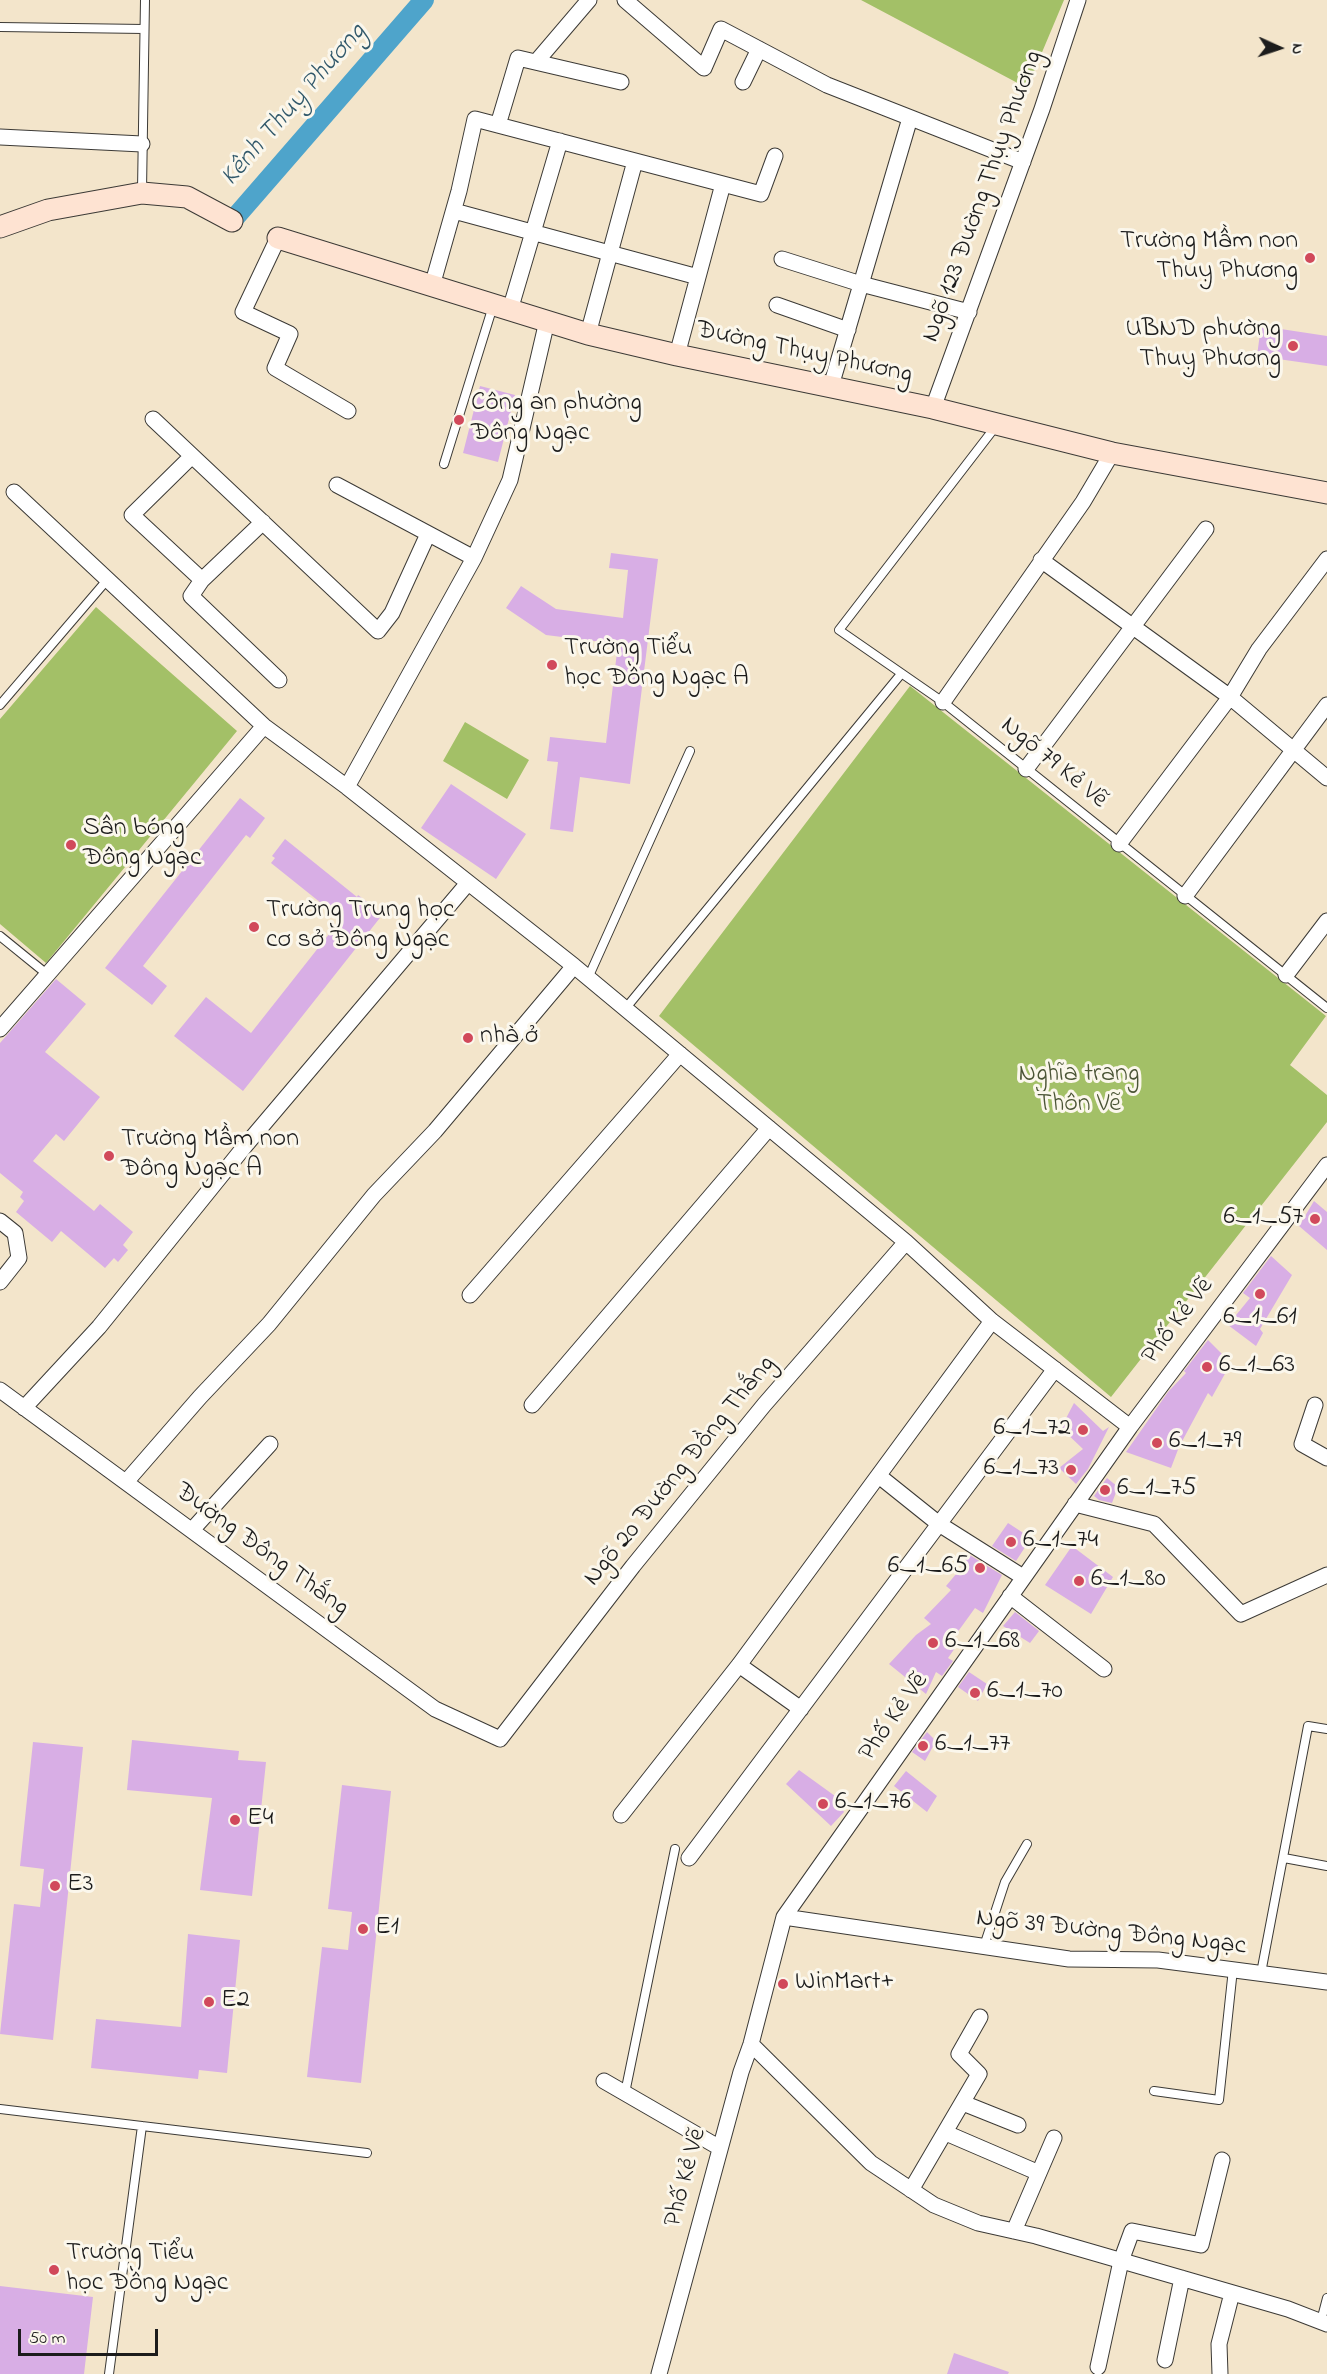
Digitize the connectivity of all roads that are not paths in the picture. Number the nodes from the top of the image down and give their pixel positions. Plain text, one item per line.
1 (145, 0) edge
2 (589, 0) edge
3 (625, 0) edge
4 (1078, 0) edge
5 (0, 27) edge
6 (144, 30) junction
7 (759, 49) junction
8 (536, 62) junction
9 (621, 82) dead end
10 (744, 82) dead end
11 (910, 118) junction
12 (498, 125) junction
13 (0, 137) edge
14 (560, 141) junction
15 (142, 144) junction
16 (775, 156) dead end
17 (635, 161) junction
18 (1023, 162) junction
19 (723, 184) junction
20 (142, 193) junction
21 (454, 212) junction
22 (232, 221) dead end
23 (0, 227) edge
24 (533, 233) junction
25 (278, 238) joint
26 (610, 252) junction
27 (782, 259) dead end
28 (698, 277) junction
29 (861, 284) junction
30 (432, 286) junction
31 (777, 305) dead end
32 (502, 307) junction
33 (969, 312) junction
34 (547, 321) junction
35 (848, 330) junction
36 (588, 334) junction
37 (676, 355) junction
38 (831, 386) junction
39 (933, 408) junction
40 (348, 411) dead end
41 (153, 419) dead end
42 (997, 425) junction
43 (1112, 453) junction
44 (192, 456) junction
45 (444, 464) dead end
46 (338, 485) dead end
47 (14, 492) dead end
48 (1327, 493) edge
49 (263, 522) junction
50 (1206, 529) dead end
51 (428, 534) junction
52 (474, 558) junction
53 (1327, 559) edge
54 (1041, 560) junction
55 (107, 580) junction
56 (202, 580) junction
57 (1132, 626) junction
58 (901, 674) junction
59 (279, 680) dead end
60 (1230, 697) junction
61 (943, 702) junction
62 (0, 705) edge
63 (1327, 705) edge
64 (264, 726) junction
65 (1292, 749) junction
66 (690, 751) dead end
67 (1026, 769) junction
68 (1327, 778) edge
69 (347, 787) junction
70 (1119, 844) junction
71 (468, 883) junction
72 (1185, 896) junction
73 (1327, 921) edge
74 (0, 936) edge
75 (574, 966) junction
76 (48, 975) junction
77 (1286, 975) junction
78 (588, 978) junction
79 (1327, 1008) edge
80 (625, 1009) junction
81 (0, 1029) edge
82 (680, 1054) junction
83 (769, 1128) junction
84 (1327, 1165) edge
85 (0, 1221) edge
86 (906, 1242) junction
87 (0, 1282) edge
88 (470, 1295) dead end
89 (992, 1321) junction
90 (1055, 1369) junction
91 (0, 1390) edge
92 (532, 1405) dead end
93 (1315, 1405) dead end
94 (24, 1408) junction
95 (1130, 1427) junction
96 (270, 1444) dead end
97 (1327, 1458) edge
98 (879, 1476) junction
99 (126, 1482) junction
100 (1075, 1504) junction
101 (939, 1524) junction
102 (192, 1530) junction
103 (1327, 1575) edge
104 (1023, 1577) junction
105 (1010, 1596) junction
106 (739, 1665) junction
107 (1104, 1669) dead end
108 (801, 1708) junction
109 (1327, 1729) edge
110 (500, 1739) joint
111 (621, 1815) dead end
112 (1027, 1844) dead end
113 (675, 1849) dead end
114 (689, 1858) dead end
115 (1284, 1858) junction
116 (1327, 1866) edge
117 (784, 1917) junction
118 (984, 1946) junction
119 (1233, 1969) junction
120 (1261, 1973) junction
121 (1327, 1982) edge
122 (980, 2017) dead end
123 (751, 2044) junction
124 (604, 2081) dead end
125 (1154, 2091) dead end
126 (625, 2093) junction
127 (963, 2103) junction
128 (0, 2109) edge
129 (1018, 2125) dead end
130 (142, 2126) junction
131 (946, 2133) junction
132 (1054, 2138) dead end
133 (720, 2148) junction
134 (367, 2153) dead end
135 (1222, 2160) dead end
136 (1039, 2173) junction
137 (911, 2190) junction
138 (1014, 2231) junction
139 (1121, 2261) junction
140 (1182, 2278) junction
141 (1232, 2293) junction
142 (1327, 2298) edge
143 (1324, 2322) edge
144 (1165, 2360) dead end
145 (1098, 2367) dead end
146 (109, 2374) edge
147 (659, 2374) edge
148 (1220, 2374) edge

1 - 6 lane
2 - 8 street
3 - 7 street
4 - 18 street, Ngõ 123 Đường Thụy Phương
5 - 6 lane
6 - 15 lane
7 - 10 street
7 - 11 street
8 - 9 street
8 - 12 street
11 - 18 street
11 - 29 street
12 - 14 street
12 - 21 street
13 - 15 street
14 - 17 street
14 - 24 street
15 - 20 lane
16 - 19 street
17 - 19 street
17 - 26 street
18 - 33 street, Ngõ 123 Đường Thụy Phương
19 - 28 street
20 - 22 main road
20 - 23 main road
21 - 24 street
21 - 30 street
24 - 26 street
24 - 32 street
25 - 30 main road, Đường Thụy Phương
25 - 40 street
26 - 28 street
26 - 36 street
27 - 29 street
28 - 37 street
29 - 33 street
29 - 35 street
30 - 32 main road, Đường Thụy Phương
31 - 35 street
32 - 34 main road, Đường Thụy Phương
32 - 45 lane
33 - 39 street, Ngõ 123 Đường Thụy Phương
34 - 36 main road, Đường Thụy Phương
34 - 52 street
35 - 38 street
36 - 37 main road, Đường Thụy Phương
37 - 38 main road, Đường Thụy Phương
38 - 39 main road, Đường Thụy Phương
39 - 42 main road, Đường Thụy Phương
41 - 44 street
42 - 43 main road, Đường Thụy Phương
42 - 58 lane, Ngõ 79 Kẻ Vẽ
43 - 48 main road, Đường Thụy Phương
43 - 54 street
44 - 49 street
44 - 56 street
46 - 51 street
47 - 55 street
49 - 51 street
49 - 56 street
50 - 57 street
51 - 52 street
52 - 69 street
53 - 60 street
54 - 57 street
54 - 61 street
55 - 62 lane
55 - 64 street
56 - 59 street
57 - 60 street
57 - 67 street
58 - 61 lane, Ngõ 79 Kẻ Vẽ
58 - 80 lane
60 - 65 street
60 - 70 street
61 - 67 lane, Ngõ 79 Kẻ Vẽ
63 - 65 street
64 - 69 street
64 - 76 street
65 - 68 street
65 - 72 street
66 - 78 lane
67 - 70 lane, Ngõ 79 Kẻ Vẽ
69 - 71 street
70 - 72 lane, Ngõ 79 Kẻ Vẽ
71 - 75 street
71 - 94 street
72 - 77 lane, Ngõ 79 Kẻ Vẽ
73 - 77 street
74 - 76 lane
75 - 78 street
75 - 99 street
76 - 81 street
77 - 79 lane, Ngõ 79 Kẻ Vẽ
78 - 80 street
80 - 82 street
82 - 83 street
82 - 88 street
83 - 86 street
83 - 92 street
84 - 95 street, Phố Kẻ Vẽ
85 - 87 street
86 - 89 street
86 - 110 street, Ngõ 20 Đường Đồng Thắng
89 - 90 street
89 - 98 street
90 - 95 street
90 - 101 street
91 - 94 street, Đường Đông Thắng
93 - 97 street
94 - 99 street, Đường Đông Thắng
95 - 100 street, Phố Kẻ Vẽ
96 - 102 street
98 - 101 street
98 - 106 street
99 - 102 street, Đường Đông Thắng
100 - 103 street
100 - 104 street, Phố Kẻ Vẽ
101 - 104 street
101 - 108 street
102 - 110 street, Đường Đông Thắng
104 - 105 street, Phố Kẻ Vẽ
105 - 107 street
105 - 117 street, Phố Kẻ Vẽ
106 - 108 street
106 - 111 street
108 - 114 street
109 - 115 lane
112 - 118 lane
113 - 126 lane
115 - 116 lane
115 - 120 lane
117 - 118 street, Ngõ 39 Đường Đông Ngạc
117 - 123 street, Phố Kẻ Vẽ
118 - 119 street, Ngõ 39 Đường Đông Ngạc
119 - 120 street, Ngõ 39 Đường Đông Ngạc
119 - 125 lane
120 - 121 street, Ngõ 39 Đường Đông Ngạc
122 - 127 street
123 - 133 street, Phố Kẻ Vẽ
123 - 137 street
124 - 126 street
126 - 133 street
127 - 129 street
127 - 131 street
128 - 130 lane
130 - 134 lane
130 - 146 lane
131 - 136 street
131 - 137 street
132 - 136 street
133 - 147 street, Phố Kẻ Vẽ
135 - 139 street
136 - 138 street
137 - 138 street
138 - 139 street
139 - 140 street
139 - 145 street
140 - 141 street
140 - 144 street
141 - 143 street
141 - 148 street
142 - 143 lane

